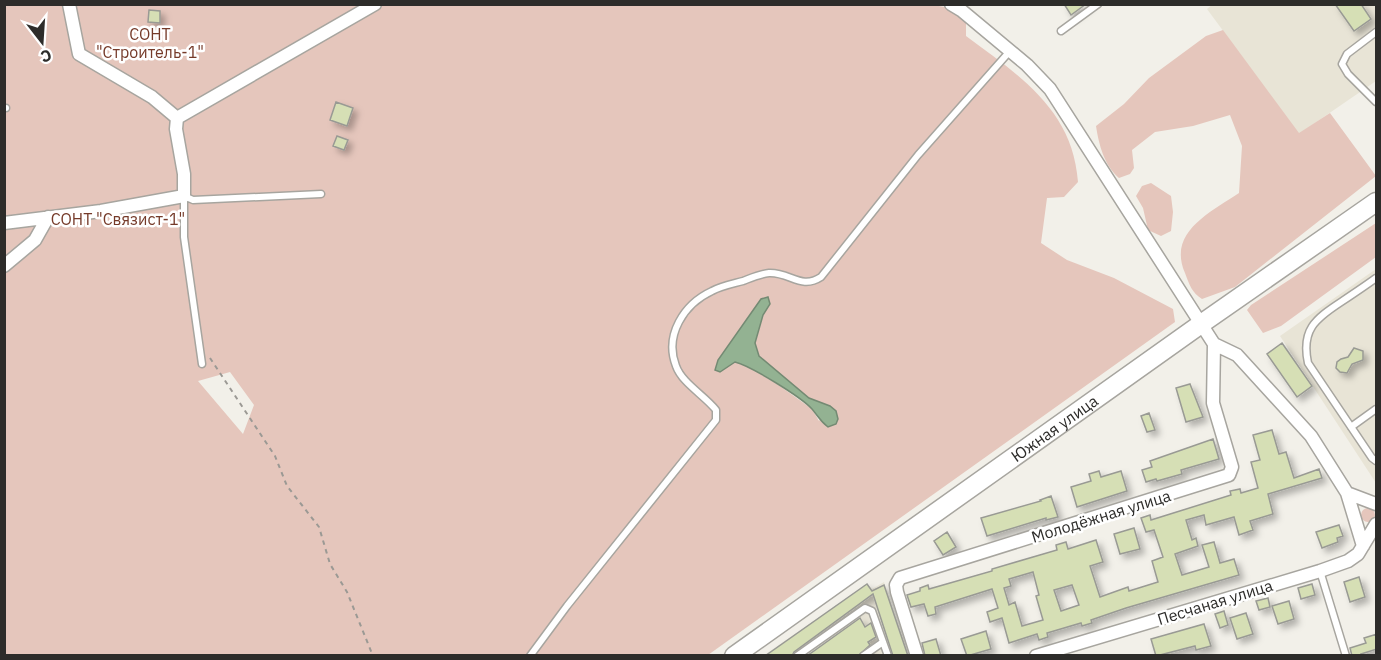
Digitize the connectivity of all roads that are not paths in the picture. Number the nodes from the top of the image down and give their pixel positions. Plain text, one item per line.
1 (69, 4) edge
2 (375, 4) edge
3 (951, 4) edge
4 (1098, 4) edge
5 (359, 9) edge
6 (1061, 31) dead end
7 (1377, 32) edge
8 (1010, 51) junction
9 (1377, 102) edge
10 (177, 118) junction
11 (321, 194) dead end
12 (184, 196) junction
13 (1377, 202) edge
14 (48, 217) junction
15 (4, 223) edge
16 (4, 266) edge
17 (1377, 278) edge
18 (1201, 324) junction
19 (1214, 344) junction
20 (202, 364) road end
21 (1377, 409) edge
22 (1351, 427) junction
23 (1377, 461) edge
24 (1347, 493) junction
25 (1377, 504) edge
26 (1377, 524) edge
27 (1364, 546) junction
28 (1320, 571) junction
29 (883, 642) junction
30 (530, 656) edge
31 (734, 656) edge
32 (797, 656) edge
33 (863, 656) edge
34 (888, 656) edge
35 (918, 656) edge
36 (1036, 656) edge
37 (1346, 656) edge

1 - 10 street
2 - 5 street
3 - 8 street
4 - 6 lane
5 - 10 street
7 - 9 lane
8 - 18 street
8 - 30 lane
10 - 12 street
11 - 12 lane
12 - 14 street
12 - 20 lane
13 - 18 main road, Южная улица
14 - 15 street
14 - 16 street
17 - 22 lane
18 - 19 street
18 - 31 main road, Южная улица
19 - 24 street
19 - 35 street, Молодёжная улица
21 - 22 lane
22 - 23 lane
24 - 25 street
24 - 27 street
26 - 27 street, Песчаная улица
27 - 28 street, Песчаная улица
28 - 36 street, Песчаная улица
28 - 37 lane
29 - 32 lane
29 - 33 lane
29 - 34 lane

